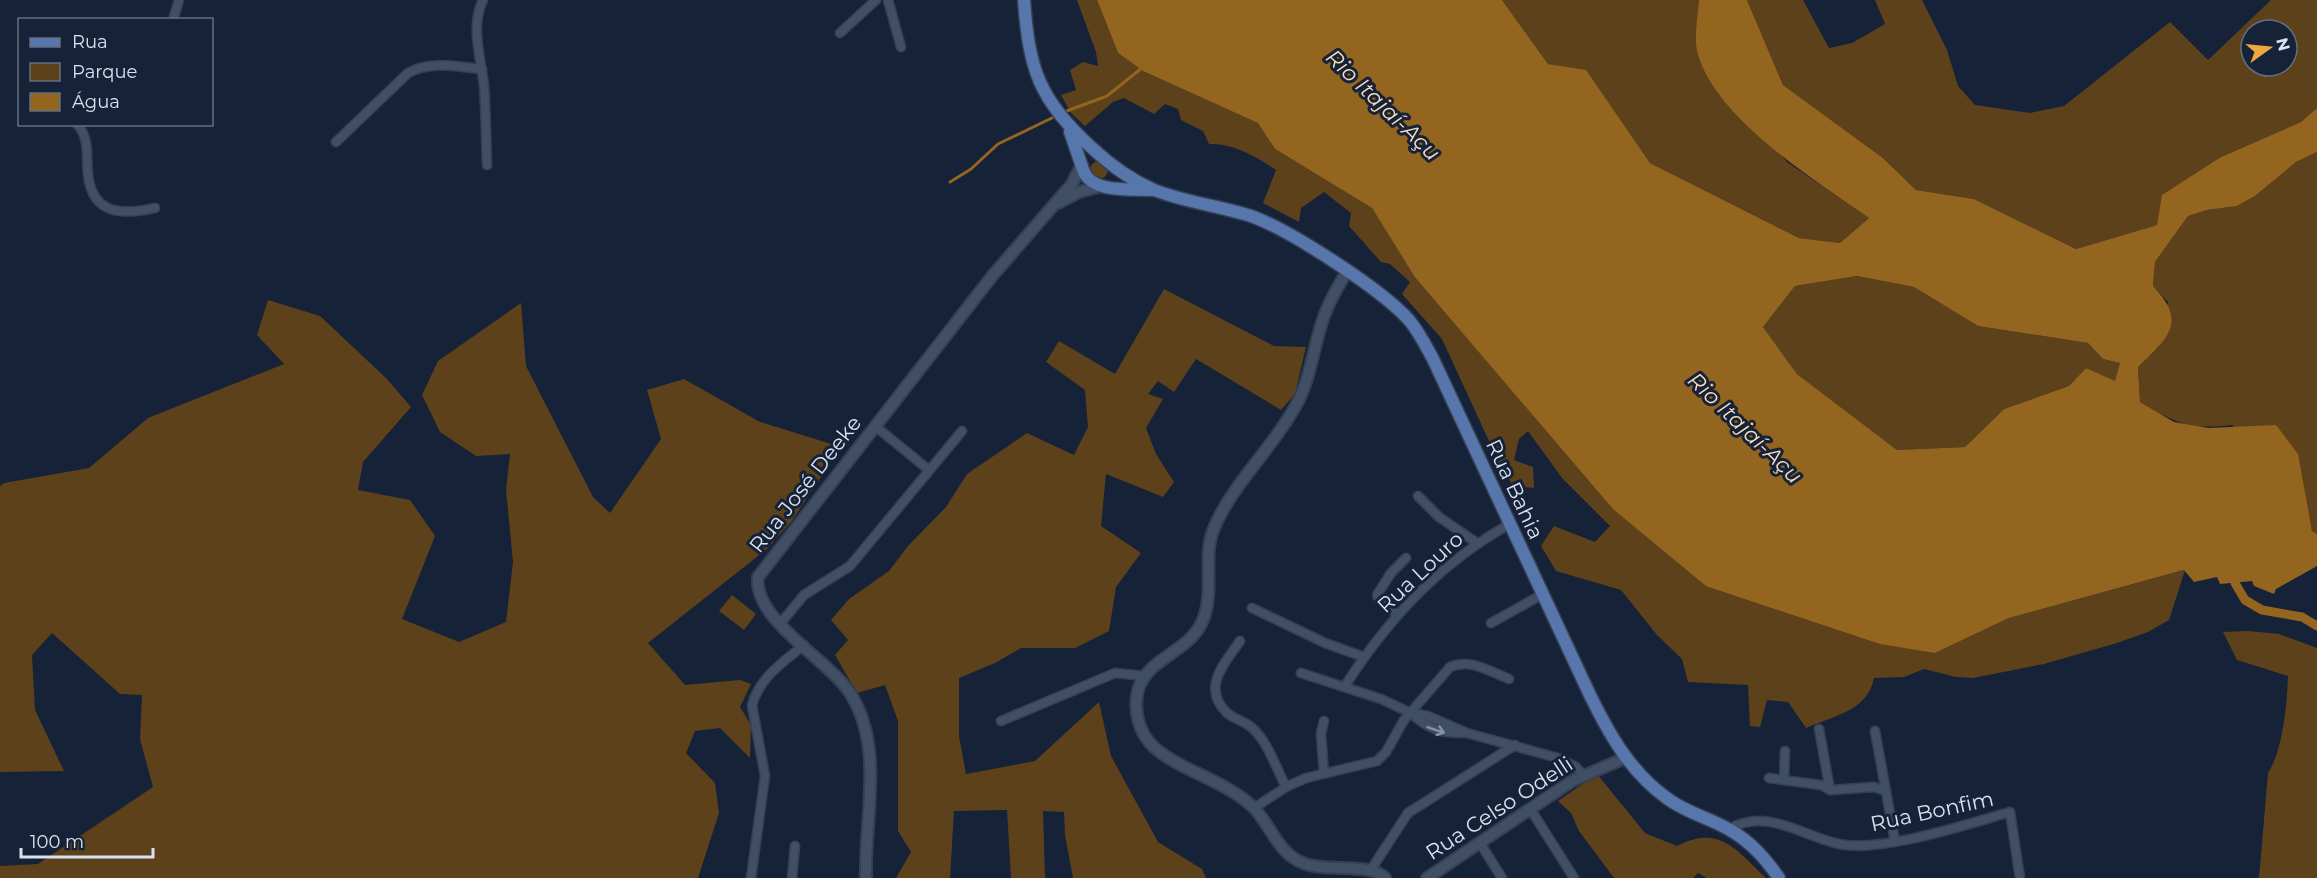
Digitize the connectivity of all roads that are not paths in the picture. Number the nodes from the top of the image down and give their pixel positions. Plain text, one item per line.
1 (179, 0) edge
2 (483, 0) edge
3 (876, 0) edge
4 (888, 0) edge
5 (1024, 0) edge
6 (174, 18) edge
7 (840, 33) dead end
8 (901, 47) dead end
9 (482, 69) junction
10 (1064, 122) junction
11 (78, 126) edge
12 (336, 142) dead end
13 (1097, 153) junction
14 (487, 165) dead end
15 (1082, 165) junction
16 (1115, 168) junction
17 (1102, 186) junction
18 (1154, 190) junction
19 (1053, 206) junction
20 (155, 208) dead end
21 (1347, 272) junction
22 (875, 426) junction
23 (962, 431) dead end
24 (929, 471) junction
25 (1418, 496) dead end
26 (1510, 524) junction
27 (1477, 543) junction
28 (1406, 558) dead end
29 (1544, 594) junction
30 (1252, 608) dead end
31 (1397, 614) junction
32 (1491, 623) dead end
33 (780, 624) junction
34 (1240, 641) dead end
35 (804, 645) junction
36 (1364, 657) junction
37 (1301, 673) dead end
38 (1144, 676) junction
39 (1509, 679) dead end
40 (1345, 686) junction
41 (1410, 713) junction
42 (1001, 721) dead end
43 (1324, 721) dead end
44 (1818, 729) dead end
45 (1875, 731) dead end
46 (1515, 745) junction
47 (1785, 751) dead end
48 (1625, 758) junction
49 (1324, 773) junction
50 (1583, 775) junction
51 (1769, 778) dead end
52 (1784, 780) junction
53 (1286, 787) junction
54 (1830, 790) junction
55 (1886, 791) junction
56 (1254, 808) junction
57 (1531, 810) junction
58 (1729, 829) junction
59 (1895, 841) junction
60 (1480, 843) junction
61 (795, 846) dead end
62 (1372, 868) junction
63 (751, 878) edge
64 (792, 878) edge
65 (866, 878) edge
66 (1385, 878) edge
67 (1427, 878) edge
68 (1502, 878) edge
69 (1574, 878) edge
70 (1779, 878) edge
71 (2020, 878) edge

1 - 6 street
2 - 9 street
3 - 7 street
4 - 8 street
5 - 10 main road, Rua Bahia
9 - 12 street
9 - 14 street
10 - 13 main road, Rua Bahia
10 - 15 main road, Rua Bahia
11 - 20 street
13 - 15 main road
13 - 16 main road, Rua Bahia
15 - 17 main road, Rua Bahia
15 - 19 street, Rua José Deeke
16 - 17 main road
16 - 18 main road, Rua Bahia
17 - 18 main road, Rua Bahia
17 - 19 street, Rua José Deeke
18 - 21 main road, Rua Bahia
19 - 22 street, Rua José Deeke
21 - 26 main road, Rua Bahia
21 - 38 street
22 - 24 street
22 - 33 street, Rua José Deeke
23 - 24 street
24 - 33 street
25 - 27 street
26 - 27 street, Rua Louro
26 - 29 main road, Rua Bahia
27 - 31 street, Rua Louro
28 - 31 street
29 - 32 street
29 - 48 main road, Rua Bahia
30 - 36 street
31 - 36 street, Rua Louro
33 - 35 street, Rua José Deeke
34 - 53 street
35 - 63 street
35 - 65 street, Rua José Deeke
36 - 40 street, Rua Louro
37 - 40 street
38 - 42 street
38 - 56 street
39 - 41 street
40 - 41 street
41 - 46 street
41 - 49 street
43 - 49 street
44 - 54 street
45 - 55 street
46 - 50 street
46 - 62 street
47 - 52 street
48 - 50 street, Rua Celso Odelli
48 - 58 main road, Rua Bahia
49 - 53 street
50 - 57 street, Rua Celso Odelli
51 - 52 street
52 - 54 street
53 - 56 street
54 - 55 street
55 - 59 street
56 - 62 street
57 - 60 street, Rua Celso Odelli
57 - 69 street
58 - 59 street, Rua Bonfim
58 - 70 main road, Rua Bahia
59 - 71 street, Rua Bonfim
60 - 67 street, Rua Celso Odelli
60 - 68 street
61 - 64 street
62 - 66 street

